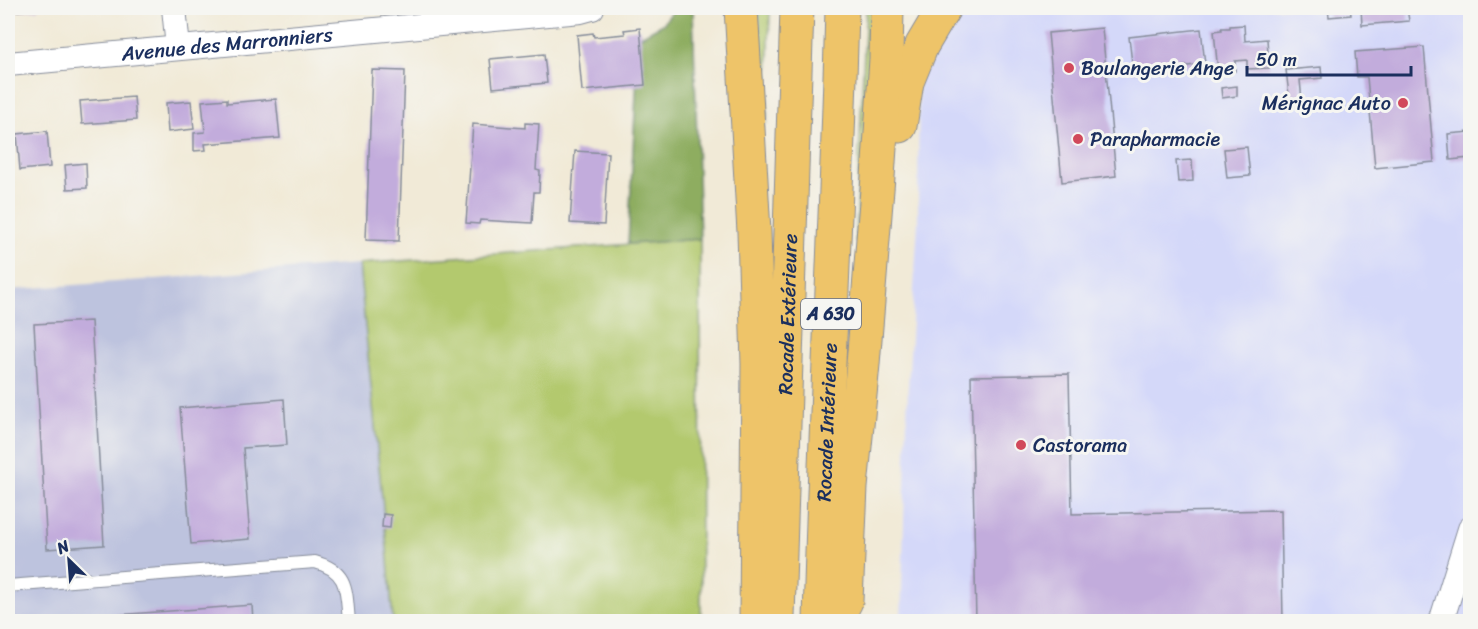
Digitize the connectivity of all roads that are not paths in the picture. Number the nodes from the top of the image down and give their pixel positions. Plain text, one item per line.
1 (174, 8) edge
2 (592, 8) edge
3 (741, 8) edge
4 (797, 8) edge
5 (842, 8) edge
6 (887, 8) edge
7 (944, 8) edge
8 (178, 48) junction
9 (8, 64) edge
10 (863, 364) junction
11 (1470, 529) edge
12 (8, 585) edge
13 (349, 621) edge
14 (756, 621) edge
15 (778, 621) edge
16 (820, 621) edge
17 (835, 621) edge
18 (1441, 621) edge

1 - 8 street
2 - 8 street, Avenue des Marronniers
3 - 14 highway
4 - 15 highway, Rocade Extérieure / A 630
5 - 16 highway, Rocade Intérieure / A 630
6 - 10 highway
7 - 10 highway
8 - 9 street, Avenue des Marronniers
10 - 17 highway
11 - 18 street
12 - 13 lane

